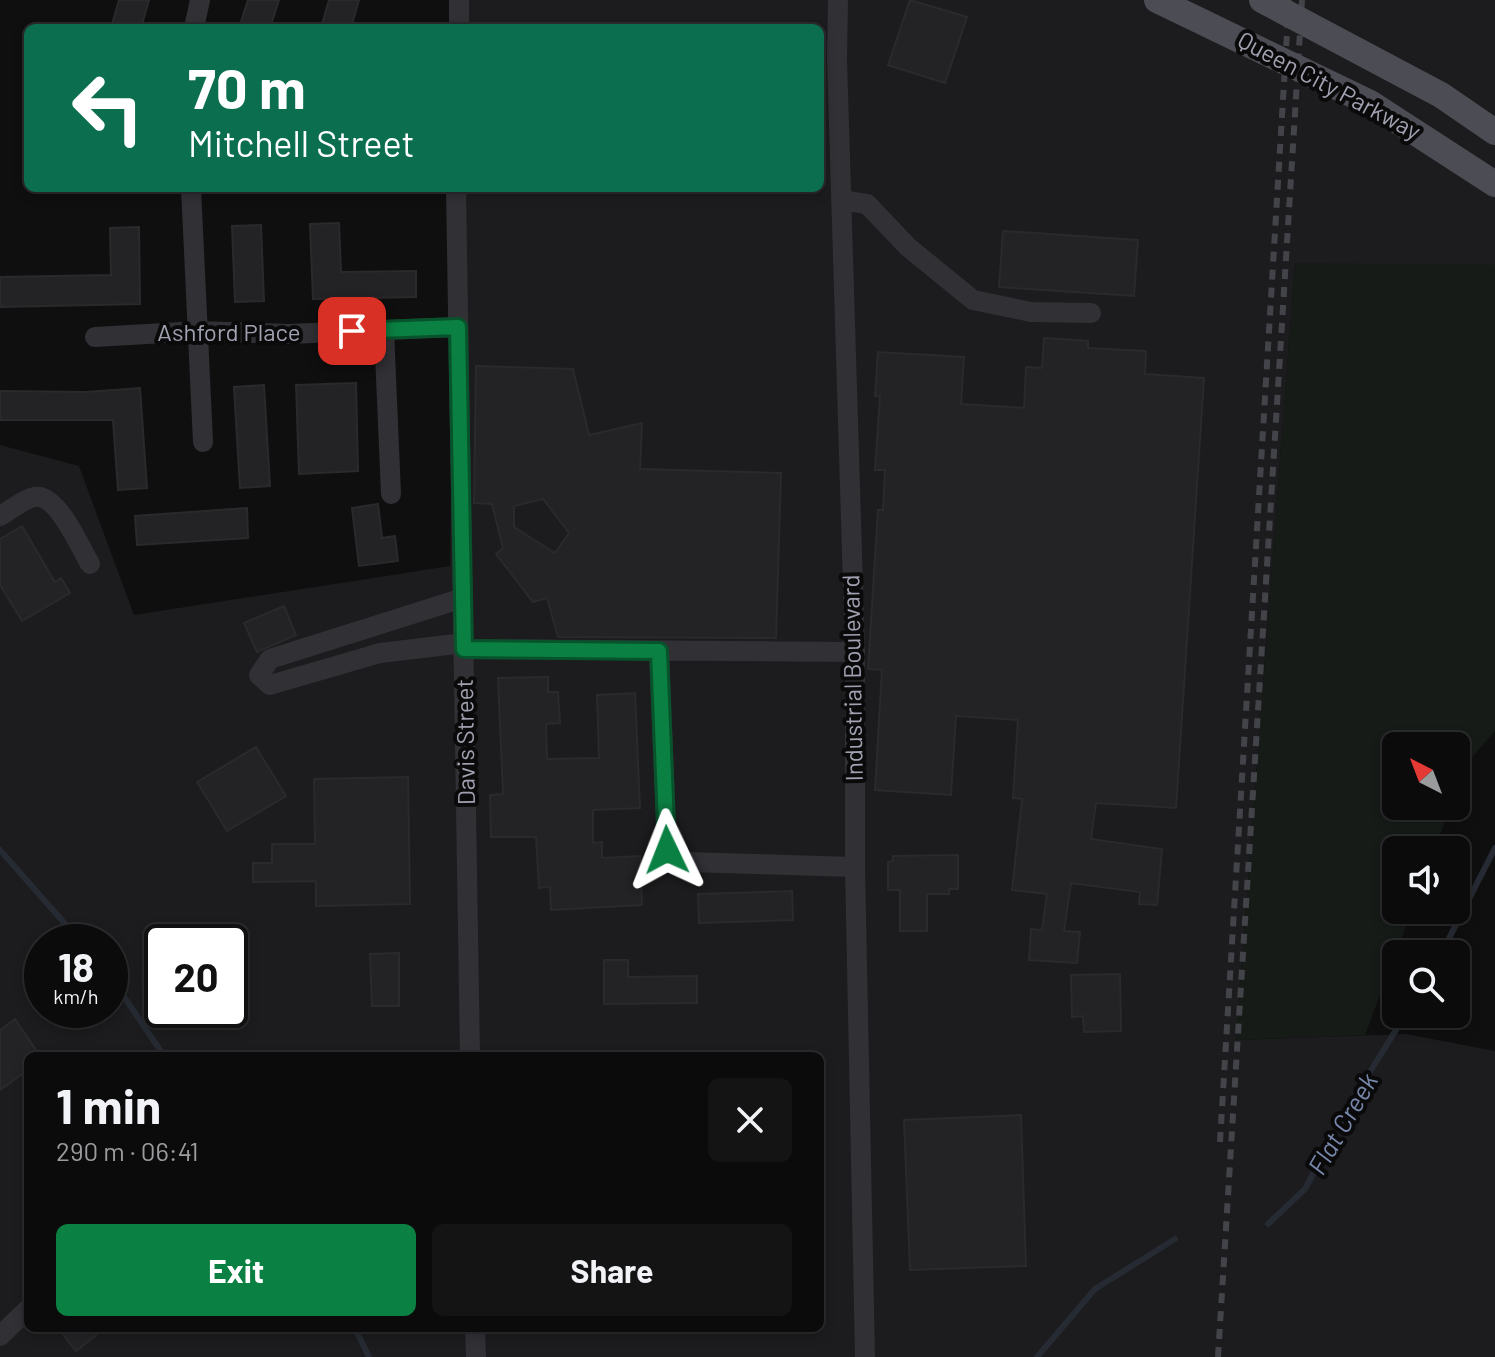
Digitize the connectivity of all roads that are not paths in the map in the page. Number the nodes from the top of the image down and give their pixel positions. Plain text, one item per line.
1 (200, 0) edge
2 (459, 0) edge
3 (838, 0) edge
4 (1157, 0) edge
5 (1262, 0) edge
6 (195, 24) edge
7 (459, 24) edge
8 (1495, 132) edge
9 (1495, 184) edge
10 (191, 192) edge
11 (456, 192) edge
12 (841, 200) junction
13 (1091, 313) dead end
14 (458, 327) junction
15 (384, 330) junction
16 (199, 331) junction
17 (95, 337) dead end
18 (203, 442) dead end
19 (391, 494) dead end
20 (0, 516) edge
21 (90, 564) dead end
22 (463, 598) junction
23 (464, 646) junction
24 (659, 651) junction
25 (855, 652) junction
26 (855, 867) junction
27 (470, 1052) edge
28 (475, 1332) edge
29 (476, 1357) edge
30 (865, 1357) edge

1 - 6 street
2 - 7 street
3 - 12 street, Industrial Boulevard
4 - 9 main road, Queen City Parkway, bridge
5 - 8 main road, Queen City Parkway, bridge
10 - 16 street
11 - 14 street, Davis Street
12 - 13 street
12 - 25 street, Industrial Boulevard
14 - 15 street, Ashford Place
14 - 22 street, Davis Street
15 - 16 street, Ashford Place
15 - 19 street
16 - 17 street, Ashford Place
16 - 18 street
20 - 21 street
22 - 23 street, Davis Street
22 - 23 street
23 - 24 street
23 - 27 street, Davis Street
24 - 25 street
24 - 26 street
25 - 26 street, Industrial Boulevard
26 - 30 street, Industrial Boulevard
28 - 29 street

